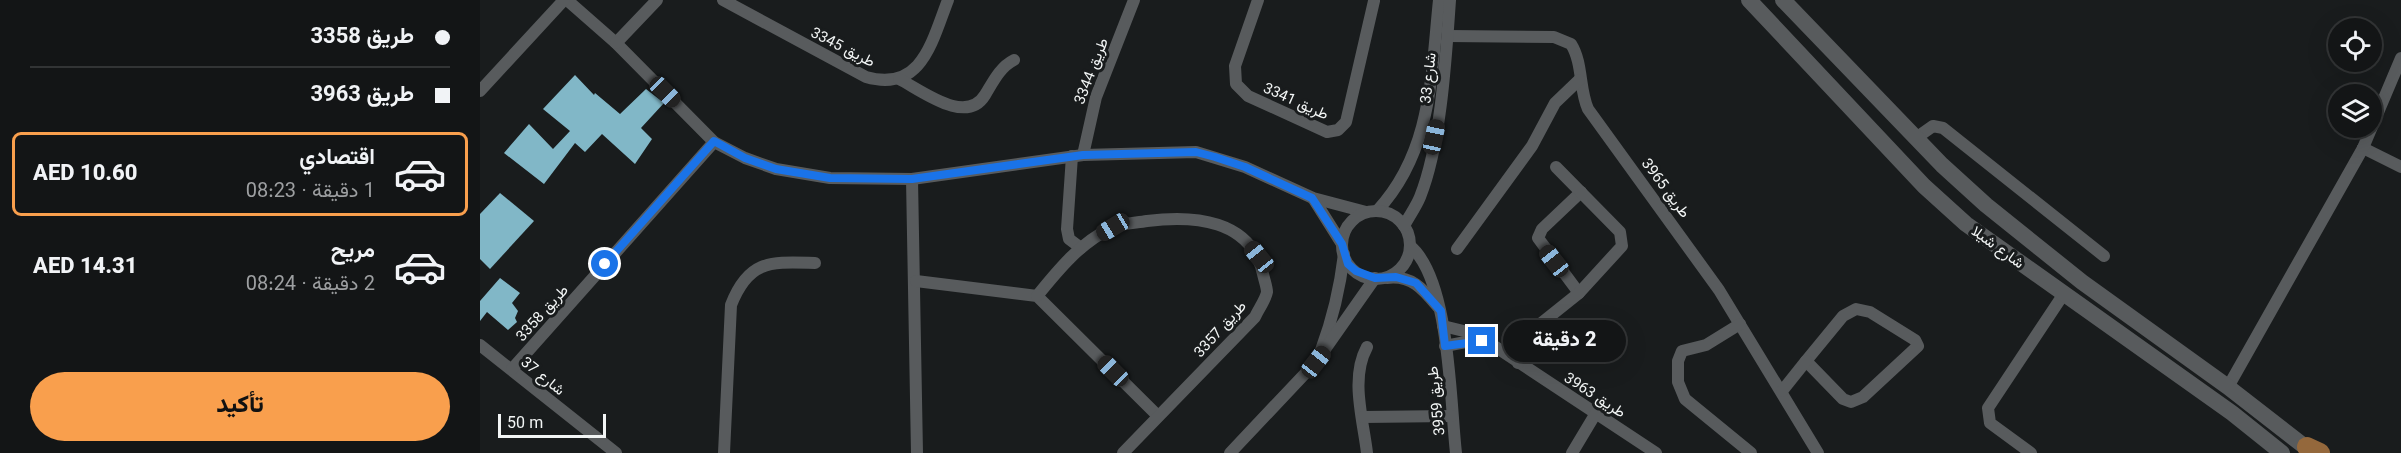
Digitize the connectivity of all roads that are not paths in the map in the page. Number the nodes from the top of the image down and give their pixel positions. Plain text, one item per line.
1 (566, 0) edge
2 (657, 0) edge
3 (723, 0) edge
4 (948, 0) edge
5 (1134, 0) edge
6 (1258, 0) edge
7 (1439, 0) edge
8 (1450, 0) edge
9 (1749, 0) edge
10 (1783, 0) edge
11 (1374, 1) edge
12 (1448, 36) junction
13 (616, 43) junction
14 (2401, 58) edge
15 (1014, 60) dead end
16 (899, 79) junction
17 (1579, 80) junction
18 (480, 91) edge
19 (1916, 138) junction
20 (714, 141) junction
21 (2363, 148) junction
22 (1078, 156) junction
23 (1556, 167) dead end
24 (2401, 167) edge
25 (912, 179) junction
26 (1581, 192) junction
27 (1312, 198) junction
28 (1372, 211) junction
29 (1404, 226) junction
30 (1410, 246) junction
31 (1081, 249) junction
32 (1343, 249) junction
33 (1457, 249) dead end
34 (2104, 256) dead end
35 (815, 263) dead end
36 (1380, 278) junction
37 (916, 281) junction
38 (1579, 293) junction
39 (2063, 295) junction
40 (1037, 296) junction
41 (1441, 311) junction
42 (1740, 324) junction
43 (1443, 326) junction
44 (1488, 342) junction
45 (480, 345) edge
46 (1367, 346) dead end
47 (1445, 346) junction
48 (1806, 361) junction
49 (1316, 362) junction
50 (1518, 363) junction
51 (512, 369) junction
52 (2228, 387) junction
53 (1782, 391) junction
54 (1596, 413) junction
55 (1452, 416) junction
56 (1158, 417) junction
57 (1363, 417) junction
58 (2313, 451) edge
59 (612, 452) edge
60 (724, 453) edge
61 (917, 453) edge
62 (1123, 453) edge
63 (1230, 453) edge
64 (1367, 453) edge
65 (1456, 453) edge
66 (1572, 453) edge
67 (1656, 453) edge
68 (1751, 453) edge
69 (1818, 453) edge
70 (2031, 453) edge
71 (2283, 453) edge

1 - 13 street
1 - 18 street
2 - 13 street
3 - 16 street, طريق 3345
4 - 16 street
5 - 22 street, طريق 3344
6 - 11 street, طريق 3341
7 - 28 street, شارع 33
8 - 12 street, شارع 33
9 - 39 main road, شارع شيلا
10 - 19 main road, شارع شيلا
12 - 17 street, طريق 3965
12 - 29 street, شارع 33
13 - 20 street
14 - 21 street
15 - 16 street
17 - 33 street
17 - 42 street, طريق 3965
19 - 34 street
19 - 52 main road, شارع شيلا
20 - 25 street
20 - 51 street, طريق 3358
21 - 24 street
21 - 52 street
22 - 25 street
22 - 27 street
22 - 31 street, طريق 3344
23 - 26 street
25 - 37 street
26 - 38 street
26 - 38 street
27 - 28 street
27 - 32 street
28 - 29 street
28 - 32 street
29 - 30 street
30 - 36 street
30 - 41 street, طريق 3959
31 - 40 street, طريق 3357
31 - 56 street, طريق 3357
32 - 36 street
32 - 49 street
35 - 60 street
36 - 41 street
36 - 49 street
37 - 40 street
37 - 61 street
38 - 50 street
39 - 70 street
39 - 71 main road, شارع شيلا
40 - 56 street
41 - 43 street, طريق 3959
42 - 53 street, طريق 3965
42 - 68 street
43 - 44 street, طريق 3963
43 - 47 street, طريق 3959
44 - 47 street
44 - 50 street, طريق 3963
45 - 51 street, شارع 37
46 - 57 street
47 - 55 street, طريق 3959
48 - 48 street
48 - 53 street
49 - 63 street
50 - 54 street, طريق 3963
51 - 59 street, شارع 37
52 - 58 main road, شارع شيلا
53 - 69 street, طريق 3965
54 - 66 street
54 - 67 street, طريق 3963
55 - 57 street
55 - 65 street, طريق 3959
56 - 62 street, طريق 3357
57 - 64 street

